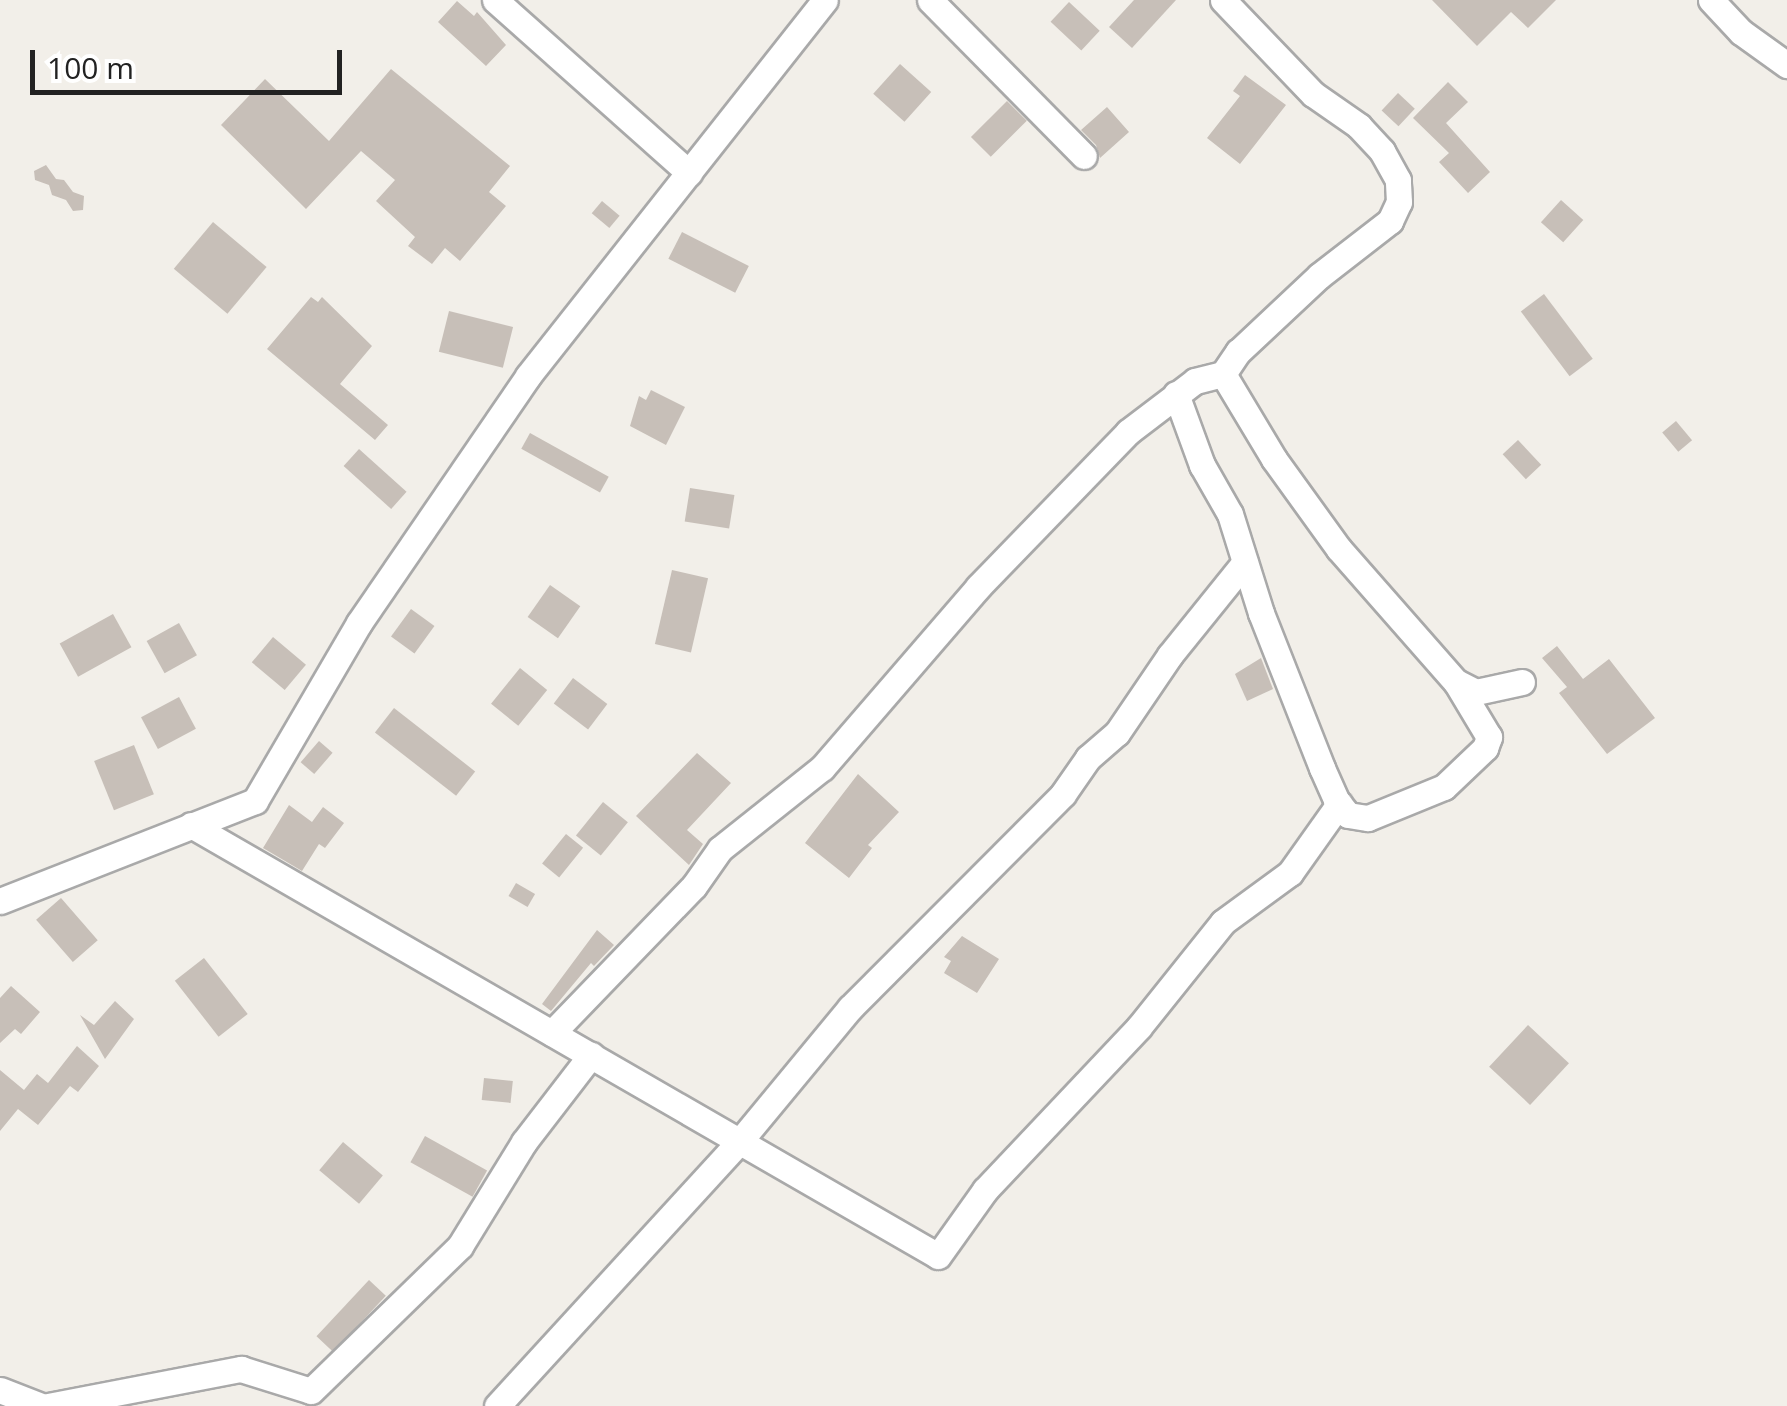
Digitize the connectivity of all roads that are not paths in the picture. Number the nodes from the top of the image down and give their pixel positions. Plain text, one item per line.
1 (494, 0) edge
2 (826, 0) edge
3 (930, 0) edge
4 (1223, 0) edge
5 (1711, 0) edge
6 (1787, 66) edge
7 (1084, 156) dead end
8 (689, 172) junction
9 (1223, 374) junction
10 (1176, 394) junction
11 (1245, 562) junction
12 (1456, 682) junction
13 (1522, 682) dead end
14 (1339, 804) junction
15 (191, 825) junction
16 (0, 901) edge
17 (552, 1033) junction
18 (591, 1055) junction
19 (740, 1141) junction
20 (0, 1390) edge
21 (303, 1399) edge
22 (44, 1406) edge
23 (497, 1406) edge

1 - 8 street
2 - 8 street
3 - 7 street
4 - 9 street
5 - 6 street
8 - 15 street
9 - 10 street
9 - 12 street
10 - 11 street
10 - 17 street
11 - 14 street
11 - 19 street
12 - 13 street
12 - 14 street
14 - 19 street
15 - 16 street
15 - 17 street
17 - 18 street
18 - 19 street
18 - 21 street
19 - 23 street
20 - 22 street
21 - 22 street

